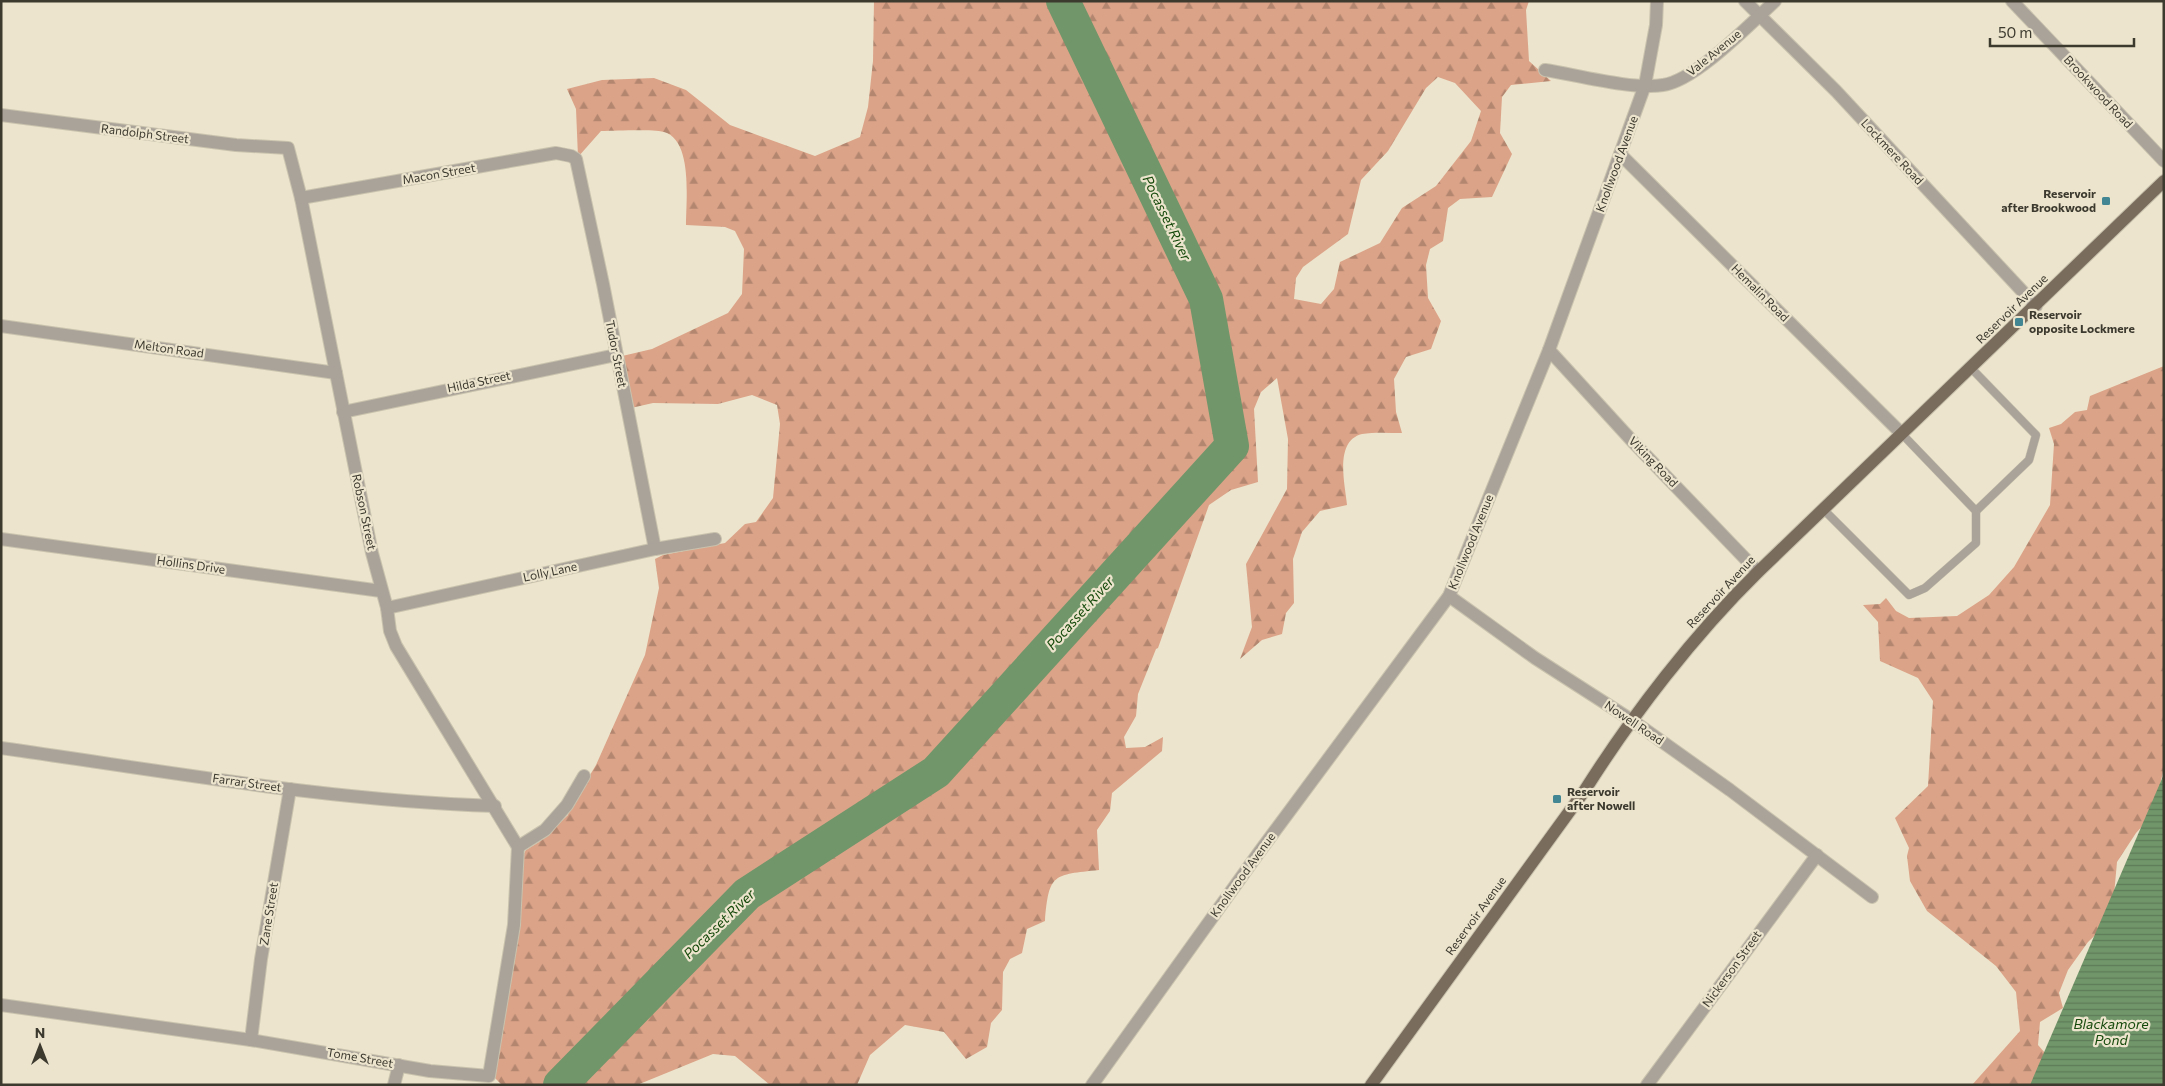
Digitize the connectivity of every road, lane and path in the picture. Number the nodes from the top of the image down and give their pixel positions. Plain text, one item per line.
1 (1657, 1) edge
2 (1745, 1) edge
3 (1775, 1) edge
4 (2012, 1) edge
5 (1760, 15) junction
6 (1545, 70) dead end
7 (1639, 85) junction
8 (1, 115) edge
9 (288, 148) joint
10 (1620, 154) junction
11 (576, 160) joint
12 (2164, 161) edge
13 (2164, 181) edge
14 (301, 198) junction
15 (2036, 306) junction
16 (1, 326) edge
17 (1549, 350) junction
18 (616, 355) junction
19 (1970, 367) junction
20 (336, 373) junction
21 (343, 412) junction
22 (1901, 433) junction
23 (1823, 509) junction
24 (1976, 511) junction
25 (1, 539) edge
26 (715, 539) dead end
27 (655, 549) junction
28 (1758, 572) junction
29 (381, 591) junction
30 (1449, 596) junction
31 (387, 608) junction
32 (1633, 721) junction
33 (1, 748) edge
34 (584, 776) dead end
35 (290, 789) junction
36 (495, 806) junction
37 (518, 847) junction
38 (1817, 854) junction
39 (1872, 897) dead end
40 (1, 1005) edge
41 (251, 1040) junction
42 (400, 1065) junction
43 (394, 1085) edge
44 (1092, 1085) edge
45 (1371, 1085) edge
46 (1647, 1085) edge

1 - 7 street, Knollwood Avenue
2 - 5 street, Lockmere Road
3 - 5 street, Vale Avenue
4 - 12 street, Brookwood Road
5 - 7 street, Vale Avenue
5 - 15 street, Lockmere Road
6 - 7 street, Vale Avenue
7 - 10 street, Knollwood Avenue
8 - 9 street, Randolph Street
9 - 14 street, Robson Street
10 - 17 street, Knollwood Avenue
10 - 22 street, Hemalin Road
11 - 14 street, Macon Street
11 - 18 street, Tudor Street
13 - 15 main road, Reservoir Avenue
14 - 20 street, Robson Street
15 - 19 main road, Reservoir Avenue
16 - 20 street, Melton Road
17 - 28 street, Viking Road
17 - 30 street, Knollwood Avenue
18 - 21 street, Hilda Street
18 - 27 street, Tudor Street
19 - 22 main road, Reservoir Avenue
19 - 24 lane
20 - 21 street, Robson Street
21 - 29 street, Robson Street
22 - 23 main road, Reservoir Avenue
22 - 24 lane
23 - 24 lane
23 - 28 main road, Reservoir Avenue
25 - 29 street, Hollins Drive
26 - 27 street, Lolly Lane
27 - 31 street, Lolly Lane
28 - 32 main road, Reservoir Avenue
29 - 31 street, Robson Street
30 - 32 street, Nowell Road
30 - 44 street, Knollwood Avenue
31 - 36 street, Robson Street
32 - 38 street, Nowell Road
32 - 45 main road, Reservoir Avenue
33 - 35 street, Farrar Street
34 - 37 street
35 - 36 street, Farrar Street
35 - 41 street, Zane Street
36 - 37 street, Robson Street
37 - 42 street, Tome Street
38 - 39 street, Nowell Road
38 - 46 street, Nickerson Street
40 - 41 street, Tome Street
41 - 42 street, Tome Street
42 - 43 street

